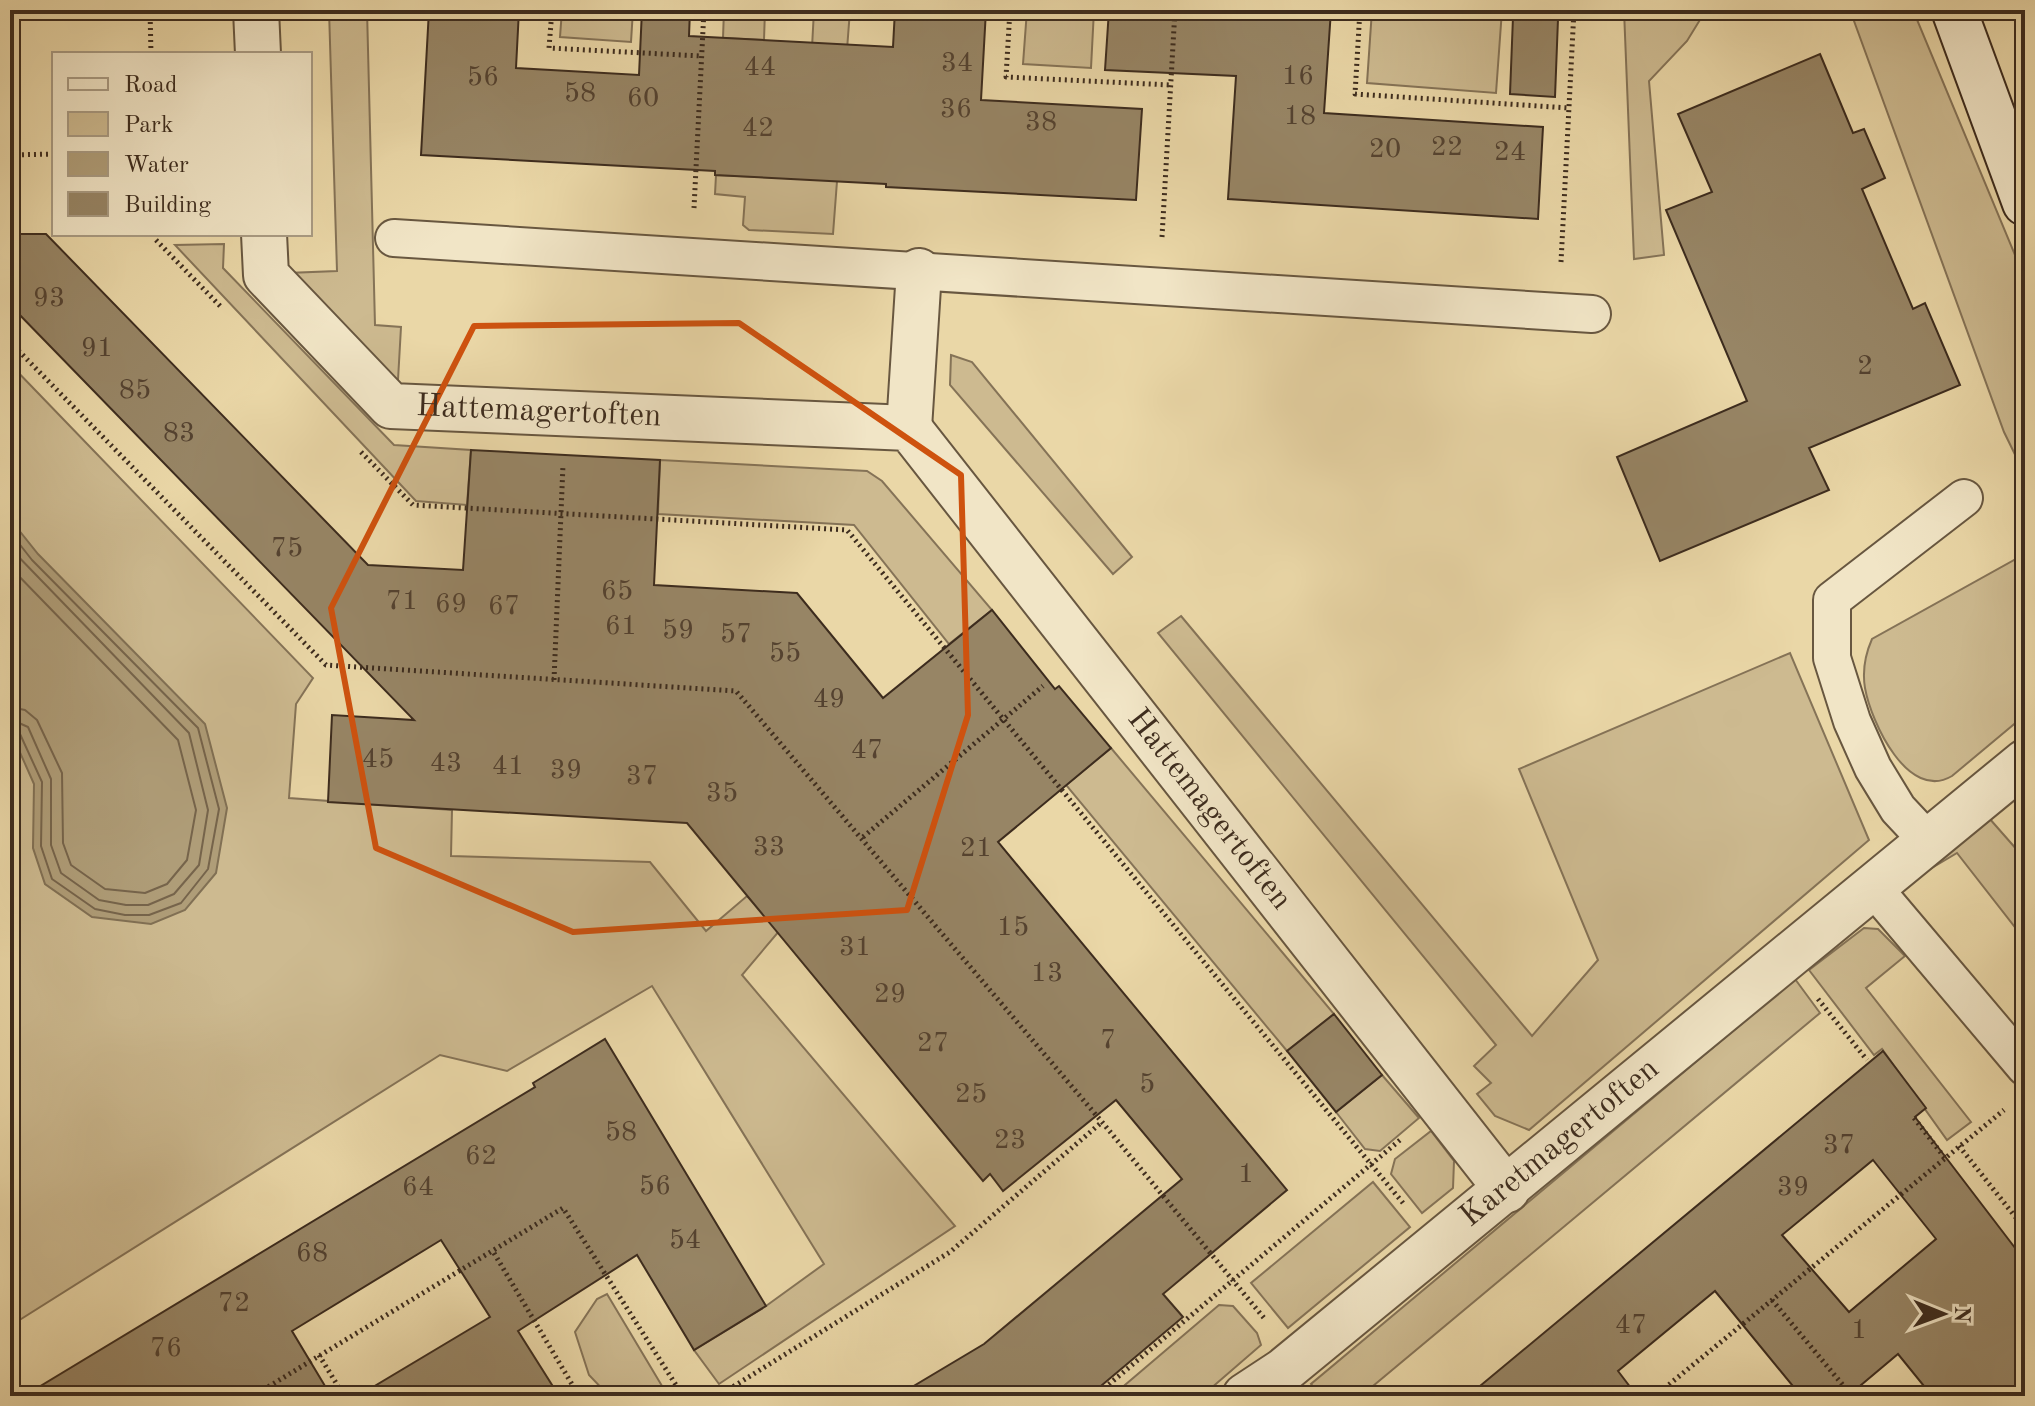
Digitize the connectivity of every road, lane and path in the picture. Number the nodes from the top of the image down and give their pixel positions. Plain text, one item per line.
1 (150, 10) edge
2 (256, 10) edge
3 (552, 10) edge
4 (704, 10) edge
5 (1010, 10) edge
6 (1175, 10) edge
7 (1360, 10) edge
8 (1574, 10) edge
9 (1954, 10) edge
10 (151, 52) edge
11 (258, 52) edge
12 (701, 56) junction
13 (1170, 85) junction
14 (1569, 108) junction
15 (52, 154) edge
16 (10, 155) edge
17 (2025, 203) edge
18 (264, 236) edge
19 (394, 238) dead end
20 (691, 257) junction
21 (919, 271) junction
22 (1160, 286) junction
23 (1576, 312) joint
24 (10, 342) edge
25 (566, 413) junction
26 (909, 428) junction
27 (1964, 498) dead end
28 (413, 505) dead end
29 (561, 513) junction
30 (1085, 652) junction
31 (554, 680) junction
32 (1004, 720) junction
33 (2025, 762) edge
34 (863, 837) junction
35 (1928, 841) junction
36 (1872, 886) junction
37 (1785, 958) junction
38 (1867, 1060) dead end
39 (2025, 1067) edge
40 (2014, 1101) dead end
41 (1441, 1105) junction
42 (1914, 1118) dead end
43 (1102, 1122) junction
44 (1959, 1146) junction
45 (1945, 1158) junction
46 (1372, 1164) junction
47 (1507, 1190) junction
48 (2025, 1229) edge
49 (1438, 1245) junction
50 (494, 1253) junction
51 (1234, 1282) junction
52 (1772, 1300) junction
53 (319, 1355) junction
54 (1296, 1357) junction
55 (253, 1396) edge
56 (344, 1396) edge
57 (579, 1396) edge
58 (683, 1396) edge
59 (718, 1396) edge
60 (1095, 1396) edge
61 (1245, 1396) edge
62 (1655, 1396) edge
63 (1852, 1396) edge

1 - 10 path
2 - 11 street
3 - 12 path
4 - 12 path
5 - 13 path
6 - 13 path
7 - 14 path
8 - 14 path
9 - 17 street
12 - 20 path
13 - 22 path
14 - 23 path
15 - 16 path
18 - 25 street, Hattemagertoften
19 - 20 lane
20 - 21 lane
21 - 22 lane
21 - 26 street
22 - 23 lane
24 - 31 path
25 - 26 street, Hattemagertoften
25 - 29 path
26 - 30 street, Hattemagertoften
27 - 35 lane
28 - 29 path
29 - 31 path
29 - 32 path
30 - 32 path
30 - 41 street, Hattemagertoften
31 - 34 path
32 - 34 path
32 - 46 path
33 - 35 street, Karetmagertoften
34 - 43 path
35 - 36 street, Karetmagertoften
36 - 37 street, Karetmagertoften
36 - 39 lane
37 - 38 path
37 - 47 street, Karetmagertoften
40 - 44 path
41 - 46 path
41 - 47 street, Hattemagertoften
42 - 45 path
43 - 51 path
43 - 59 path
44 - 45 path
44 - 48 path
45 - 52 path
46 - 49 path
46 - 51 path
47 - 49 street, Karetmagertoften
49 - 54 street, Karetmagertoften
50 - 53 path
50 - 57 path
50 - 58 path
51 - 54 path
51 - 60 path
52 - 62 path
52 - 63 path
53 - 55 path
53 - 56 path
54 - 61 street, Karetmagertoften

